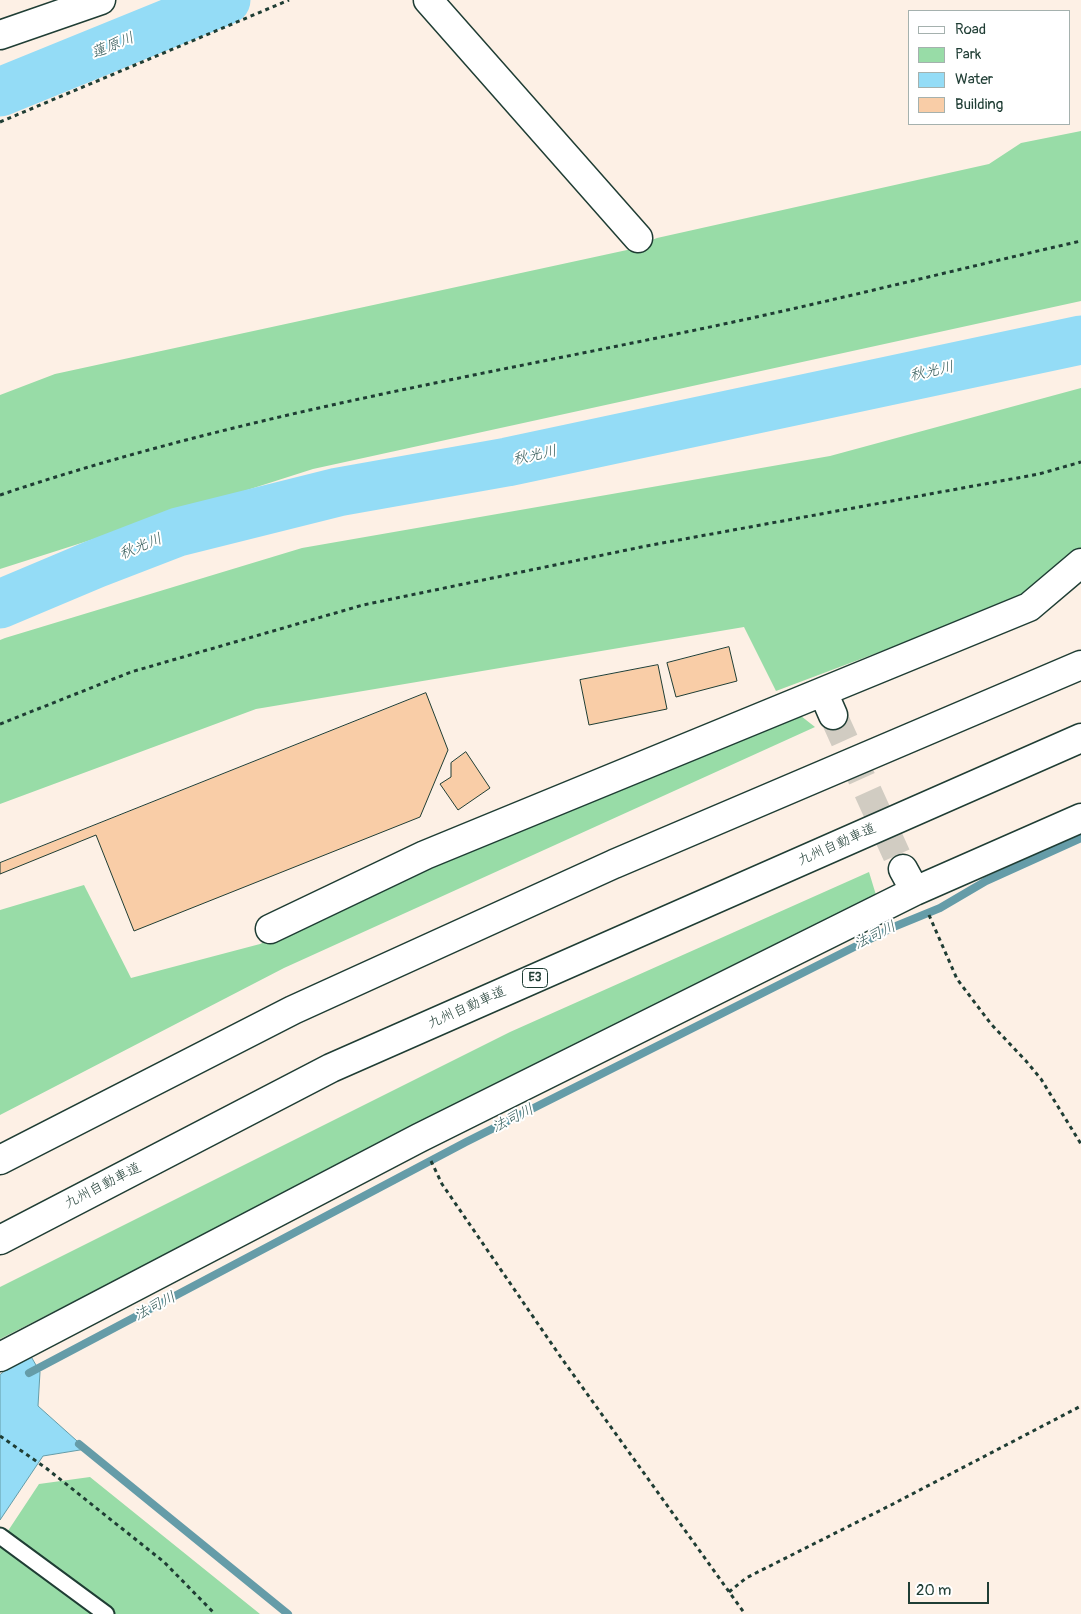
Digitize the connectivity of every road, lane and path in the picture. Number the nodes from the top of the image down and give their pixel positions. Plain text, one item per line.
1 (101, 0) edge
2 (289, 0) edge
3 (428, 0) edge
4 (0, 35) edge
5 (0, 122) edge
6 (638, 238) dead end
7 (1081, 241) edge
8 (1081, 462) edge
9 (0, 495) edge
10 (1081, 564) edge
11 (1081, 665) edge
12 (0, 724) edge
13 (1081, 738) edge
14 (1081, 818) edge
15 (270, 929) dead end
16 (937, 934) dead end
17 (1081, 1144) edge
18 (0, 1160) edge
19 (439, 1178) dead end
20 (0, 1240) edge
21 (0, 1357) edge
22 (1081, 1406) edge
23 (0, 1436) edge
24 (0, 1536) edge
25 (729, 1592) junction
26 (106, 1614) edge
27 (215, 1614) edge
28 (745, 1614) edge

1 - 4 main road
2 - 5 path
3 - 6 main road
7 - 9 path
8 - 12 path
10 - 15 main road
11 - 18 main road
13 - 20 main road, 九州自動車道 / E3
14 - 21 main road
16 - 17 path
19 - 25 path
22 - 25 path
23 - 27 path
24 - 26 lane
25 - 28 path

